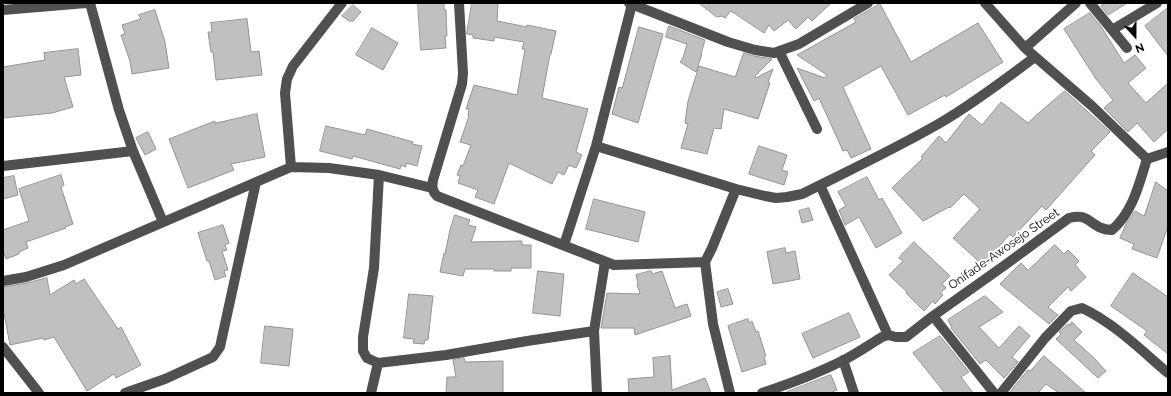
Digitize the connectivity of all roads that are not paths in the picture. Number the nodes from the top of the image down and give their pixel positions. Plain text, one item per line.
1 (86, 3) edge
2 (90, 3) edge
3 (342, 3) edge
4 (459, 3) edge
5 (868, 3) edge
6 (985, 3) edge
7 (1076, 3) edge
8 (1090, 3) edge
9 (1157, 3) edge
10 (630, 4) edge
11 (856, 6) edge
12 (3, 10) edge
13 (1112, 30) junction
14 (1025, 48) junction
15 (1127, 48) dead end
16 (779, 51) junction
17 (1035, 57) junction
18 (817, 129) dead end
19 (596, 146) junction
20 (134, 151) junction
21 (1168, 152) edge
22 (1147, 159) junction
23 (3, 166) edge
24 (291, 167) junction
25 (379, 175) junction
26 (256, 182) junction
27 (820, 185) junction
28 (432, 188) junction
29 (736, 189) junction
30 (163, 222) junction
31 (564, 245) junction
32 (605, 262) junction
33 (705, 262) junction
34 (3, 281) edge
35 (933, 316) junction
36 (594, 331) junction
37 (888, 335) junction
38 (3, 347) edge
39 (844, 360) junction
40 (378, 363) junction
41 (1168, 373) edge
42 (40, 393) edge
43 (125, 393) edge
44 (371, 393) edge
45 (597, 393) edge
46 (730, 393) edge
47 (762, 393) edge
48 (854, 393) edge
49 (994, 393) edge
50 (1001, 393) edge

1 - 12 street
2 - 20 street
3 - 24 street
4 - 28 street
5 - 11 street
6 - 14 street
7 - 14 street
8 - 13 street
9 - 13 street
10 - 16 street
10 - 19 street
11 - 16 street
13 - 15 street
14 - 17 street
16 - 18 street
17 - 22 street
17 - 27 street
19 - 29 street
19 - 31 street
20 - 23 street
20 - 30 street
21 - 22 street
22 - 35 street, Onifade-Awosejo Street
24 - 25 street
24 - 26 street
25 - 28 street
25 - 40 street
26 - 30 street
26 - 43 street
27 - 29 street
27 - 37 street
28 - 31 street
29 - 33 street
30 - 34 street
31 - 32 street
32 - 33 street
32 - 36 street
33 - 46 street
35 - 37 street, Onifade-Awosejo Street
35 - 49 street
36 - 40 street
36 - 45 street
37 - 39 street
38 - 42 street
39 - 47 street
39 - 48 street
40 - 44 street
41 - 50 street

